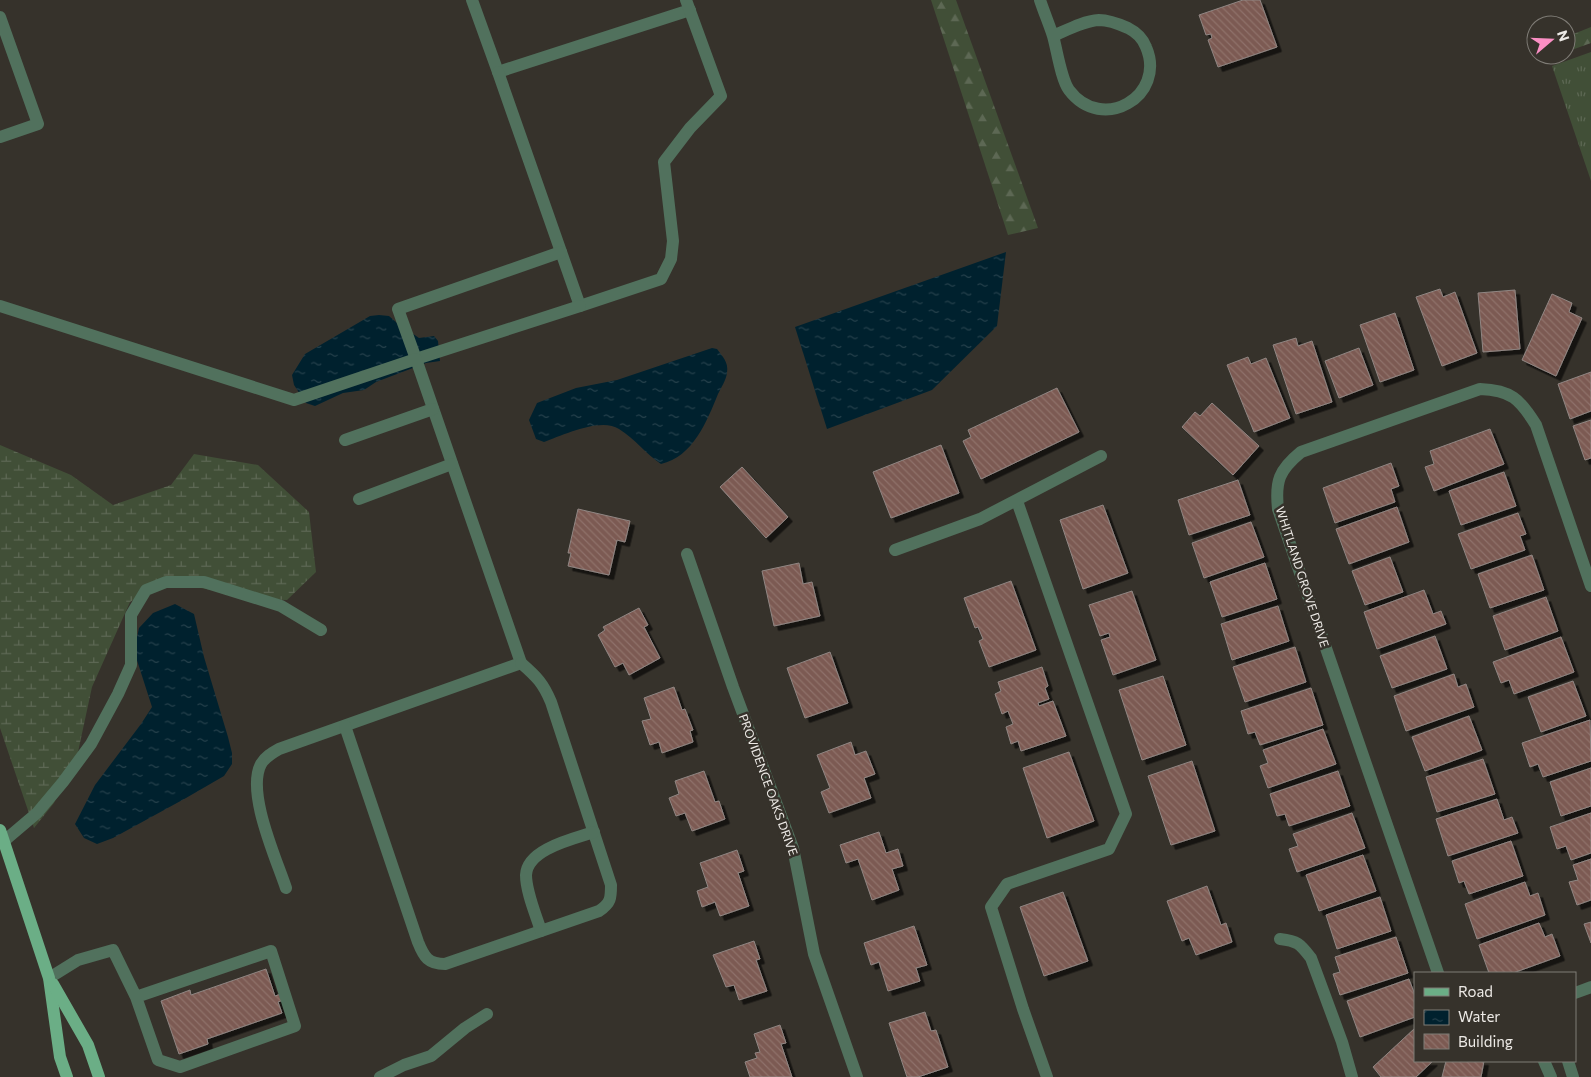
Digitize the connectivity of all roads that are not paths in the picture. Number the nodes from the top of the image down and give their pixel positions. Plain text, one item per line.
1 (472, 0) edge
2 (1040, 0) edge
3 (688, 5) edge
4 (0, 17) edge
5 (1053, 36) junction
6 (498, 72) junction
7 (0, 137) edge
8 (561, 252) junction
9 (0, 306) edge
10 (580, 306) junction
11 (416, 359) junction
12 (433, 409) junction
13 (345, 440) dead end
14 (1101, 456) dead end
15 (452, 464) junction
16 (359, 499) dead end
17 (1017, 501) junction
18 (895, 550) dead end
19 (687, 554) dead end
20 (1591, 586) edge
21 (321, 630) dead end
22 (522, 663) junction
23 (345, 726) junction
24 (594, 832) junction
25 (2, 836) edge
26 (286, 888) dead end
27 (541, 931) junction
28 (1280, 940) dead end
29 (1438, 972) edge
30 (49, 978) junction
31 (1591, 987) edge
32 (1576, 993) edge
33 (136, 997) junction
34 (487, 1014) dead end
35 (1544, 1062) edge
36 (1568, 1062) edge
37 (67, 1077) edge
38 (99, 1077) edge
39 (380, 1077) edge
40 (857, 1077) edge
41 (1047, 1077) edge
42 (1352, 1077) edge
43 (1551, 1077) edge
44 (1573, 1077) edge

1 - 6 street
2 - 5 street
3 - 6 street
3 - 10 street
4 - 7 street
5 - 5 street
6 - 8 street
8 - 10 street
8 - 11 street
9 - 11 street
10 - 11 street
11 - 12 street
12 - 13 street
12 - 15 street
14 - 17 street
15 - 16 street
15 - 22 street
17 - 18 street
17 - 41 street
19 - 40 street, PROVIDENCE OAKS DRIVE
20 - 29 street, WHITLAND GROVE DRIVE
21 - 25 street
22 - 23 street
22 - 24 street
23 - 26 street
23 - 27 street
24 - 27 street
24 - 27 street
25 - 30 main road
28 - 42 street
30 - 33 street
30 - 37 main road
30 - 38 main road
31 - 32 street
33 - 33 street
34 - 39 street
35 - 43 street
36 - 44 street

